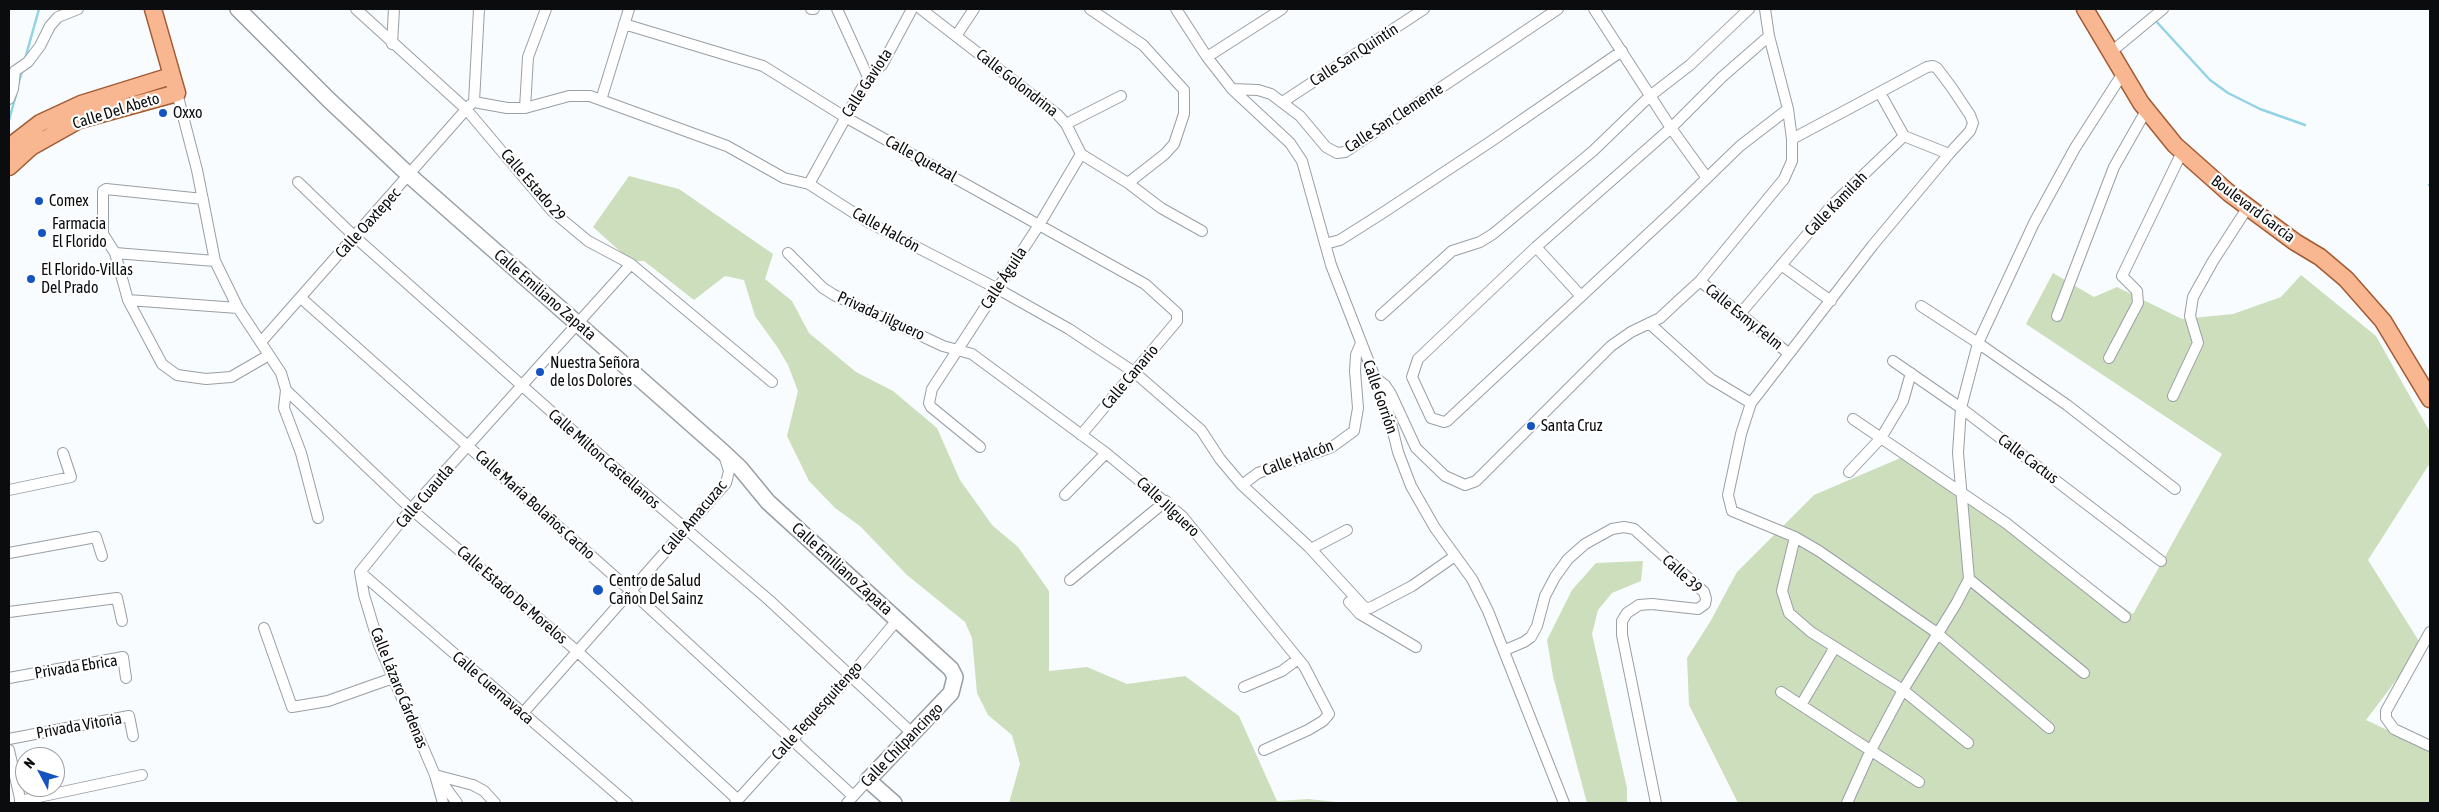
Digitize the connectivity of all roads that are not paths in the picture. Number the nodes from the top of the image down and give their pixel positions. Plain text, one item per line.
1 (78, 9) edge
2 (153, 9) edge
3 (238, 9) edge
4 (356, 9) edge
5 (394, 9) edge
6 (478, 9) edge
7 (546, 9) edge
8 (628, 9) edge
9 (837, 9) edge
10 (912, 9) edge
11 (922, 9) edge
12 (974, 9) edge
13 (1090, 9) edge
14 (1176, 9) edge
15 (1282, 9) edge
16 (1424, 9) edge
17 (1558, 9) edge
18 (1594, 9) edge
19 (1749, 9) edge
20 (1765, 9) edge
21 (2085, 9) edge
22 (2164, 9) edge
23 (624, 24) junction
24 (956, 36) junction
25 (1769, 36) junction
26 (392, 44) junction
27 (1622, 51) junction
28 (2111, 52) junction
29 (1207, 57) junction
30 (14, 69) edge
31 (2123, 73) junction
32 (172, 76) junction
33 (868, 77) junction
34 (1232, 89) junction
35 (177, 93) junction
36 (1880, 93) junction
37 (1121, 96) dead end
38 (1650, 96) junction
39 (9, 99) edge
40 (600, 100) junction
41 (1284, 102) junction
42 (470, 105) junction
43 (99, 107) junction
44 (525, 108) junction
45 (1788, 109) junction
46 (2147, 110) junction
47 (845, 117) junction
48 (1066, 124) junction
49 (1671, 128) junction
50 (1904, 136) junction
51 (1792, 138) junction
52 (9, 147) edge
53 (2182, 152) junction
54 (1081, 154) junction
55 (1949, 154) junction
56 (9, 167) edge
57 (410, 176) junction
58 (1707, 178) junction
59 (298, 182) dead end
60 (1128, 183) junction
61 (809, 184) junction
62 (203, 199) junction
63 (2248, 207) junction
64 (1039, 225) junction
65 (1202, 231) dead end
66 (355, 237) junction
67 (1325, 244) junction
68 (1536, 247) junction
69 (115, 253) junction
70 (788, 253) dead end
71 (215, 261) junction
72 (631, 264) junction
73 (1781, 265) junction
74 (1700, 281) junction
75 (998, 289) junction
76 (1580, 295) junction
77 (301, 298) junction
78 (128, 300) junction
79 (1831, 301) junction
80 (1921, 306) dead end
81 (238, 308) junction
82 (1740, 314) junction
83 (1381, 315) dead end
84 (2058, 316) dead end
85 (1178, 318) joint
86 (1649, 323) junction
87 (577, 324) junction
88 (261, 342) junction
89 (1361, 343) junction
90 (1978, 343) junction
91 (958, 349) junction
92 (1788, 354) junction
93 (269, 355) junction
94 (2109, 358) dead end
95 (1893, 360) dead end
96 (1134, 372) junction
97 (1911, 373) junction
98 (1376, 378) junction
99 (772, 382) dead end
100 (521, 385) junction
101 (286, 390) junction
102 (2172, 396) dead end
103 (2430, 399) edge
104 (1751, 403) junction
105 (1961, 408) junction
106 (1853, 419) dead end
107 (1080, 436) junction
108 (1881, 438) junction
109 (469, 446) junction
110 (980, 447) dead end
111 (723, 452) junction
112 (63, 453) dead end
113 (1106, 453) junction
114 (1849, 472) dead end
115 (1242, 485) junction
116 (2175, 489) dead end
117 (9, 490) edge
118 (1065, 495) dead end
119 (1962, 495) junction
120 (1166, 501) junction
121 (411, 509) junction
122 (318, 518) dead end
123 (1347, 530) dead end
124 (686, 531) junction
125 (1795, 537) junction
126 (1311, 549) junction
127 (9, 553) edge
128 (102, 556) dead end
129 (1454, 556) junction
130 (2161, 560) dead end
131 (360, 572) junction
132 (1070, 580) dead end
133 (1969, 580) junction
134 (1344, 588) junction
135 (631, 591) junction
136 (9, 612) edge
137 (2125, 617) dead end
138 (898, 618) junction
139 (122, 621) dead end
140 (264, 628) dead end
141 (2430, 632) edge
142 (1937, 633) junction
143 (1416, 647) dead end
144 (1835, 647) junction
145 (1505, 650) junction
146 (578, 652) junction
147 (1298, 659) junction
148 (2084, 673) dead end
149 (851, 675) junction
150 (9, 678) edge
151 (126, 678) dead end
152 (393, 678) junction
153 (954, 684) joint
154 (1244, 687) dead end
155 (1903, 690) junction
156 (1781, 692) dead end
157 (1801, 704) junction
158 (523, 713) junction
159 (2049, 728) dead end
160 (912, 733) junction
161 (133, 736) dead end
162 (9, 739) edge
163 (792, 739) junction
164 (1968, 743) dead end
165 (2430, 746) edge
166 (9, 750) edge
167 (1264, 750) dead end
168 (1870, 752) junction
169 (142, 775) dead end
170 (435, 775) junction
171 (868, 780) junction
172 (1918, 782) dead end
173 (12, 783) edge
174 (850, 800) edge
175 (20, 802) edge
176 (737, 802) edge
177 (443, 803) edge
178 (457, 803) edge
179 (495, 803) edge
180 (626, 803) edge
181 (894, 803) edge
182 (1564, 803) edge
183 (1656, 803) edge
184 (1847, 803) edge

1 - 30 street
2 - 32 main road
3 - 57 street, Calle Emiliano Zapata
4 - 26 street, Calle Estado 29
5 - 26 street
6 - 42 street
7 - 44 street
8 - 23 street
9 - 33 street
10 - 33 street, Calle Gaviota
11 - 24 street, Calle Golondrina
12 - 24 street
13 - 60 street
14 - 29 street, Calle Gorrión
15 - 29 street
16 - 41 street, Calle San Quintín
17 - 41 street, Calle San Clemente
18 - 27 street
19 - 38 street
20 - 25 street
21 - 28 main road, Boulevard Garcia
22 - 28 street
23 - 40 street
23 - 47 street, Calle Quetzal
24 - 48 street, Calle Golondrina
25 - 45 street
25 - 49 street
26 - 42 street, Calle Estado 29
27 - 38 street
27 - 67 street
28 - 31 main road, Boulevard Garcia
29 - 34 street, Calle Gorrión
30 - 39 street
31 - 46 main road, Boulevard Garcia
31 - 90 street
32 - 35 main road
32 - 43 main road, Calle Del Abeto
33 - 47 street, Calle Gaviota
34 - 41 street, Calle San Clemente
34 - 67 street, Calle Gorrión
35 - 43 main road, Calle Del Abeto
35 - 62 street
36 - 50 street
36 - 51 street
36 - 55 street
37 - 48 street
38 - 49 street
38 - 83 street
40 - 44 street, Calle Halcón
40 - 61 street, Calle Halcón
42 - 44 street, Calle Halcón
42 - 57 street, Calle Oaxtepec
42 - 72 street, Calle Estado 29
43 - 52 main road, Calle Del Abeto
43 - 56 main road, Calle Del Abeto
45 - 51 street
45 - 58 street
46 - 53 main road, Boulevard Garcia
46 - 84 street
47 - 61 street, Calle Gaviota
47 - 64 street, Calle Quetzal
48 - 54 street, Calle Golondrina
49 - 58 street
49 - 68 street
50 - 55 street
50 - 73 street, Calle Kamilah
51 - 74 street
53 - 63 main road, Boulevard Garcia
53 - 94 street
54 - 60 street
54 - 64 street, Calle Águila
55 - 79 street
57 - 66 street, Calle Oaxtepec
57 - 87 street, Calle Emiliano Zapata
58 - 76 street
59 - 66 street, Calle Milton Castellanos
60 - 65 street
61 - 75 street, Calle Halcón
62 - 69 street
62 - 71 street
63 - 102 street
63 - 103 main road, Boulevard Garcia
64 - 75 street, Calle Águila
64 - 85 street, Calle Quetzal
66 - 77 street, Calle Oaxtepec
66 - 100 street, Calle Milton Castellanos
67 - 89 street, Calle Gorrión
68 - 76 street
68 - 76 street
69 - 71 street
69 - 78 street
70 - 91 street, Privada Jilguero
71 - 81 street
72 - 87 street, Calle Cuautla
72 - 99 street, Calle Estado 29
73 - 79 street
73 - 82 street, Calle Kamilah
74 - 82 street, Calle Esmy Felm
74 - 86 street
75 - 91 street, Calle Águila
75 - 96 street, Calle Halcón
77 - 88 street, Calle Oaxtepec
77 - 109 street, Calle María Bolaños Cacho
78 - 81 street
78 - 93 street
79 - 92 street
80 - 90 street
81 - 88 street
82 - 92 street, Calle Esmy Felm
85 - 96 street, Calle Canario
86 - 98 street
86 - 104 street
87 - 100 street, Calle Cuautla
87 - 111 street, Calle Emiliano Zapata
88 - 93 street
89 - 98 street, Calle Gorrión
89 - 115 street, Calle Halcón
90 - 105 street
90 - 116 street
91 - 107 street, Calle Jilguero
91 - 110 street, Calle Águila
92 - 104 street
93 - 101 street
95 - 97 street, Calle Cactus
96 - 107 street, Calle Canario
96 - 115 street, Calle Halcón
97 - 105 street, Calle Cactus
97 - 108 street
98 - 129 street, Calle Gorrión
100 - 109 street, Calle Cuautla
100 - 124 street, Calle Milton Castellanos
101 - 121 street, Calle Estado De Morelos
101 - 122 street
104 - 125 street
105 - 119 street
105 - 130 street, Calle Cactus
106 - 108 street
107 - 113 street, Calle Jilguero
108 - 114 street
108 - 119 street
109 - 121 street, Calle Cuautla
109 - 135 street, Calle María Bolaños Cacho
111 - 124 street, Calle Amacuzac
111 - 138 street, Calle Emiliano Zapata
112 - 117 street
113 - 118 street
113 - 120 street, Calle Jilguero
115 - 126 street, Calle Halcón
119 - 133 street
119 - 137 street
120 - 132 street
120 - 147 street, Calle Jilguero
121 - 131 street, Calle Cuautla
121 - 146 street, Calle Estado De Morelos
123 - 126 street
124 - 135 street, Calle Amacuzac
124 - 149 street, Calle Milton Castellanos
125 - 142 street
125 - 144 street
126 - 134 street, Calle Halcón
127 - 128 street
129 - 134 street, Calle Halcón
129 - 145 street, Calle Gorrión
131 - 152 street, Calle Lázaro Cárdenas
131 - 158 street, Calle Cuernavaca
133 - 142 street
133 - 148 street
134 - 143 street
135 - 146 street, Calle Amacuzac
135 - 163 street, Calle María Bolaños Cacho
136 - 139 street
138 - 149 street, Calle Tequesquitengo
138 - 153 street, Calle Emiliano Zapata
140 - 152 street
141 - 165 street
142 - 155 street
142 - 159 street
144 - 155 street
144 - 157 street
145 - 182 street, Calle Gorrión
145 - 183 street, Calle 39
146 - 158 street, Calle Amacuzac
146 - 176 street, Calle Estado De Morelos
147 - 154 street
147 - 167 street, Calle Jilguero
149 - 160 street, Calle Milton Castellanos
149 - 163 street, Calle Tequesquitengo
150 - 151 street, Privada Ebrica
152 - 170 street, Calle Lázaro Cárdenas
153 - 160 street, Calle Chilpancingo
155 - 164 street
155 - 168 street
156 - 157 street
157 - 168 street
158 - 180 street, Calle Cuernavaca
160 - 171 street, Calle Chilpancingo
161 - 162 street, Privada Vitoria
163 - 174 street, Calle María Bolaños Cacho
163 - 176 street, Calle Tequesquitengo
166 - 173 street
168 - 172 street
168 - 184 street
169 - 175 street
170 - 177 street, Calle Lázaro Cárdenas
170 - 178 street
170 - 179 street
171 - 174 street, Calle Chilpancingo
171 - 181 street
173 - 175 street

